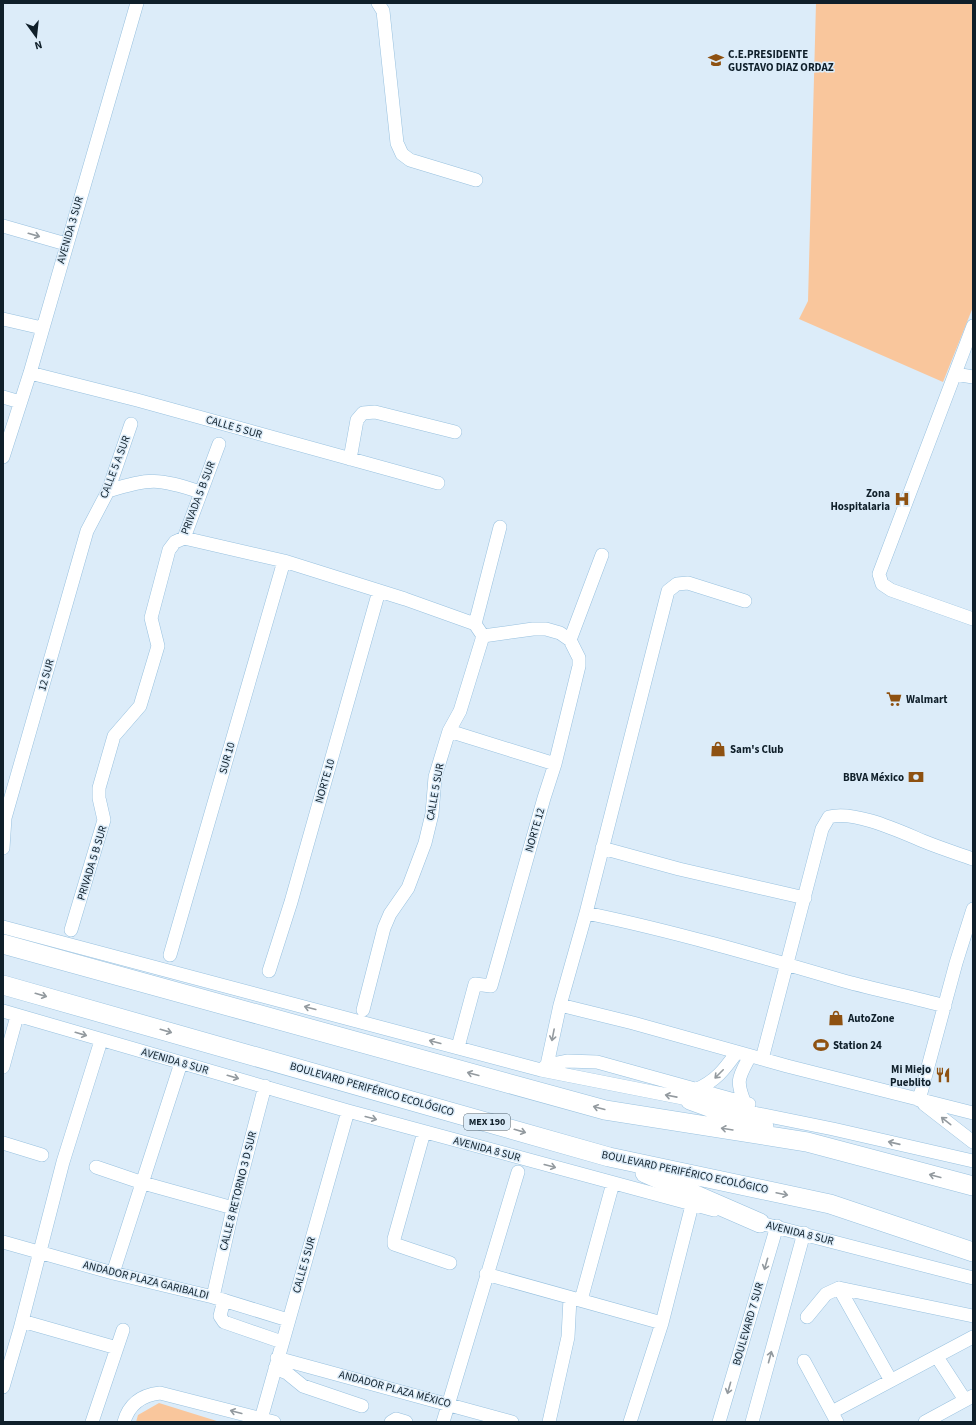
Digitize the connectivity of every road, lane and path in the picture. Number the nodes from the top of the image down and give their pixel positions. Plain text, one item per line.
1 (137, 3) edge
2 (378, 3) edge
3 (476, 180) dead end
4 (3, 226) edge
5 (66, 244) junction
6 (3, 319) edge
7 (973, 326) edge
8 (42, 328) junction
9 (30, 373) junction
10 (955, 374) junction
11 (973, 377) edge
12 (3, 397) edge
13 (20, 402) junction
14 (131, 424) dead end
15 (455, 432) dead end
16 (219, 444) dead end
17 (3, 457) edge
18 (350, 459) junction
19 (438, 483) dead end
20 (108, 491) junction
21 (200, 492) junction
22 (500, 526) dead end
23 (87, 531) joint
24 (184, 538) junction
25 (602, 555) dead end
26 (284, 561) junction
27 (379, 591) junction
28 (745, 601) dead end
29 (973, 619) edge
30 (475, 624) junction
31 (482, 636) junction
32 (570, 640) junction
33 (449, 731) junction
34 (556, 764) junction
35 (4, 818) edge
36 (3, 848) edge
37 (602, 848) junction
38 (973, 859) edge
39 (804, 898) junction
40 (973, 909) edge
41 (586, 913) junction
42 (3, 928) edge
43 (71, 930) dead end
44 (3, 944) edge
45 (170, 955) dead end
46 (786, 963) junction
47 (269, 970) dead end
48 (3, 985) edge
49 (560, 1005) junction
50 (945, 1006) junction
51 (363, 1010) dead end
52 (3, 1012) edge
53 (17, 1016) junction
54 (99, 1047) dead end
55 (458, 1047) junction
56 (737, 1052) junction
57 (756, 1057) junction
58 (181, 1063) junction
59 (3, 1067) edge
60 (544, 1067) junction
61 (265, 1086) junction
62 (692, 1095) junction
63 (920, 1100) junction
64 (745, 1103) junction
65 (348, 1111) junction
66 (973, 1113) edge
67 (833, 1129) junction
68 (424, 1132) junction
69 (807, 1142) junction
70 (973, 1142) edge
71 (3, 1144) edge
72 (42, 1155) dead end
73 (609, 1157) junction
74 (973, 1161) edge
75 (96, 1167) dead end
76 (518, 1172) dead end
77 (143, 1183) junction
78 (613, 1183) junction
79 (973, 1186) edge
80 (692, 1204) junction
81 (233, 1208) junction
82 (768, 1224) junction
83 (804, 1233) junction
84 (3, 1242) edge
85 (40, 1252) junction
86 (973, 1252) edge
87 (450, 1263) dead end
88 (113, 1273) junction
89 (486, 1274) junction
90 (973, 1278) edge
91 (839, 1288) junction
92 (218, 1298) junction
93 (575, 1299) junction
94 (973, 1316) edge
95 (806, 1317) dead end
96 (288, 1320) junction
97 (22, 1321) junction
98 (662, 1323) junction
99 (123, 1330) dead end
100 (973, 1337) edge
101 (282, 1342) junction
102 (117, 1348) junction
103 (937, 1357) junction
104 (804, 1362) dead end
105 (276, 1363) junction
106 (890, 1380) junction
107 (3, 1387) edge
108 (969, 1398) edge
109 (448, 1403) junction
110 (362, 1406) dead end
111 (835, 1417) edge
112 (125, 1418) edge
113 (261, 1419) junction
114 (92, 1422) edge
115 (274, 1422) edge
116 (391, 1422) edge
117 (406, 1422) edge
118 (443, 1422) edge
119 (512, 1422) edge
120 (549, 1422) edge
121 (630, 1422) edge
122 (719, 1422) edge
123 (752, 1422) edge
124 (925, 1422) edge

1 - 5 street, AVENIDA 3 SUR
2 - 3 street
4 -> 5 street
5 - 8 street, AVENIDA 3 SUR
6 - 8 street
7 - 10 street
8 - 9 street, AVENIDA 3 SUR
9 - 13 street, AVENIDA 3 SUR
9 - 18 street, CALLE 5 SUR
10 - 11 street
10 - 29 street
12 - 13 street
13 - 17 street, AVENIDA 3 SUR
14 - 20 street, CALLE 5 A SUR
15 - 18 street
16 - 21 street, PRIVADA 5 B SUR
18 - 19 street, CALLE 5 SUR
20 - 21 street
20 - 23 street, CALLE 5 A SUR
21 - 24 street, PRIVADA 5 B SUR
22 - 30 street
23 - 35 street, 12 SUR
24 - 26 street
24 - 43 street, PRIVADA 5 B SUR
25 - 32 street
26 - 27 street
26 - 45 street, SUR 10
27 - 30 street
27 - 47 street, NORTE 10
28 - 37 street
30 - 31 street
31 - 32 street
31 - 33 street, CALLE 5 SUR
32 - 34 street, NORTE 12
33 - 34 street
33 - 51 street, CALLE 5 SUR
34 - 55 street, NORTE 12
35 - 36 street, 12 SUR
37 - 39 street
37 - 41 street
38 - 39 street
39 - 46 street
40 - 50 street
41 - 46 street
41 - 49 street
55 -> 42 street
69 -> 44 highway
46 - 50 street
46 - 57 street
48 -> 73 highway, BOULEVARD PERIFÉRICO ECOLÓGICO / MEX 190
49 - 56 street
49 -> 60 street
50 - 63 street
52 - 53 street, AVENIDA 8 SUR
53 -> 58 street, AVENIDA 8 SUR
53 - 59 street
54 - 85 street
55 - 60 street
56 - 57 street
56 -> 62 street
57 - 63 street
57 - 64 street
58 -> 61 street, AVENIDA 8 SUR
58 - 77 street
62 -> 60 street
60 - 62 street
61 - 65 street, AVENIDA 8 SUR
61 - 81 street, CALLE 8 RETORNO 3 D SUR
62 - 64 street
62 - 67 street
62 - 69 highway
63 - 66 street
70 -> 63 street
64 - 67 street
65 -> 68 street, AVENIDA 8 SUR
65 - 96 street, CALLE 5 SUR
74 -> 67 street
68 -> 78 street, AVENIDA 8 SUR
68 - 87 street
79 -> 69 highway
71 - 72 street
73 - 82 highway
73 -> 86 highway, BOULEVARD PERIFÉRICO ECOLÓGICO / MEX 190
75 - 77 street
76 - 89 street
77 - 81 street
77 - 88 street
78 - 80 street, AVENIDA 8 SUR
78 - 93 street
80 - 82 street, AVENIDA 8 SUR
80 - 98 street
81 - 92 street, CALLE 8 RETORNO 3 D SUR
82 - 83 street, AVENIDA 8 SUR
82 -> 122 street, BOULEVARD 7 SUR
83 - 90 street, AVENIDA 8 SUR
123 -> 83 street
84 - 85 street, ANDADOR PLAZA GARIBALDI
85 - 88 street, ANDADOR PLAZA GARIBALDI
85 - 97 street
88 - 92 street, ANDADOR PLAZA GARIBALDI
89 - 93 street
89 - 109 street
91 - 94 street
91 - 95 street
91 - 106 street
92 - 96 street, ANDADOR PLAZA GARIBALDI
92 - 101 street, CALLE 8 RETORNO 3 D SUR
93 - 98 street
93 - 120 street
96 - 101 street, CALLE 5 SUR
97 - 102 street
97 - 107 street
98 - 121 street
99 - 102 street
100 - 103 street
101 - 105 street, CALLE 5 SUR
102 - 114 street
103 - 106 street
103 - 108 street
104 - 111 street
105 - 109 street, ANDADOR PLAZA MÉXICO
105 - 110 street
105 - 113 street, CALLE 5 SUR
106 - 111 street
108 - 124 street
109 - 118 street
109 - 119 street, ANDADOR PLAZA MÉXICO
113 -> 112 street
113 - 115 street
116 - 117 street

